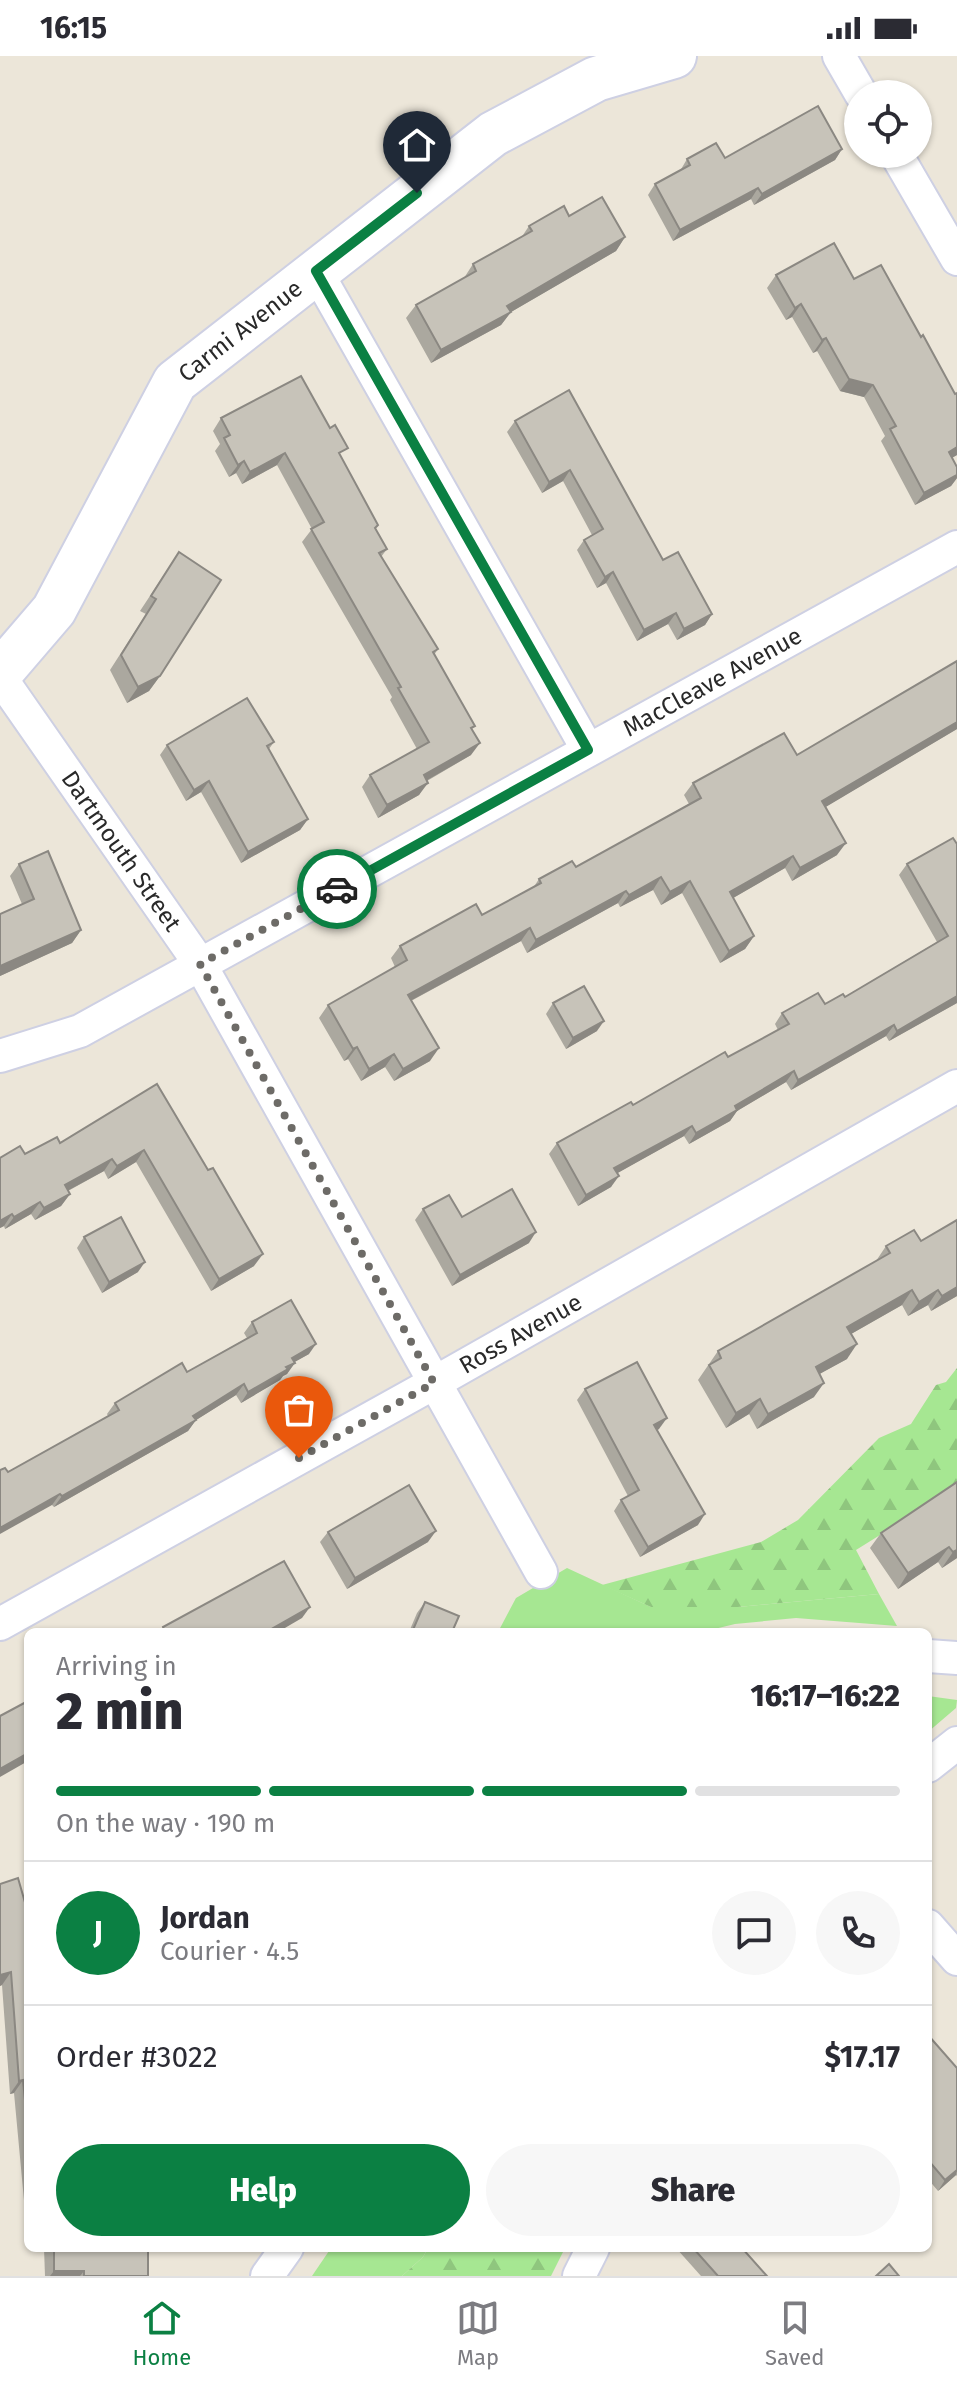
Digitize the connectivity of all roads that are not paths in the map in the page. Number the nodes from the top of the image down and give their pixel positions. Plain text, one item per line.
1 (674, 56) edge
2 (839, 56) edge
3 (853, 80) edge
4 (904, 168) edge
5 (957, 259) edge
6 (316, 271) junction
7 (957, 547) edge
8 (0, 675) edge
9 (588, 750) junction
10 (200, 964) junction
11 (0, 1056) edge
12 (957, 1086) edge
13 (434, 1383) junction
14 (541, 1572) dead end
15 (0, 1624) edge
16 (932, 1656) edge
17 (957, 1658) edge
18 (957, 1743) edge
19 (932, 1763) edge
20 (932, 1931) edge
21 (957, 1959) edge
22 (284, 2252) edge
23 (267, 2276) edge

1 - 6 street, Carmi Avenue
2 - 3 street
4 - 5 street
6 - 8 street, Carmi Avenue
6 - 9 street
7 - 9 street, MacCleave Avenue
8 - 10 street, Dartmouth Street
9 - 10 street, MacCleave Avenue
10 - 11 street, MacCleave Avenue
10 - 13 street, Dartmouth Street
12 - 13 street, Ross Avenue
13 - 14 street, Dartmouth Street
13 - 15 street, Ross Avenue
16 - 17 street
18 - 19 street
20 - 21 street
22 - 23 street

